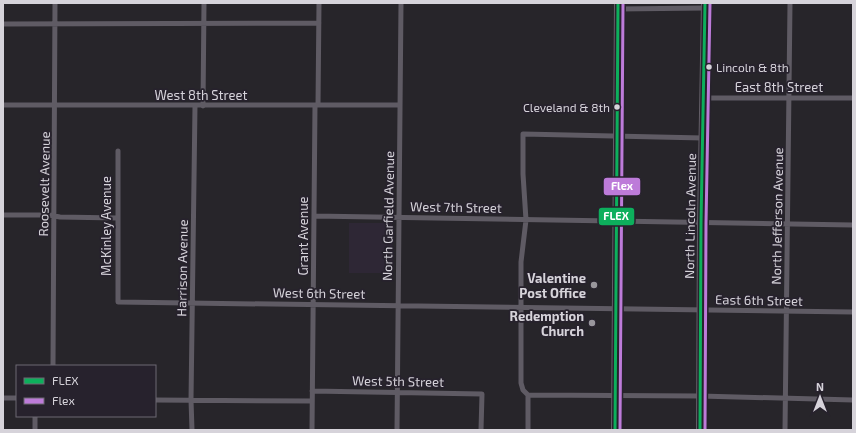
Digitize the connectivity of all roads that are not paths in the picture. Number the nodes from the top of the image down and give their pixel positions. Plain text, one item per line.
1 (55, 3) edge
2 (204, 3) edge
3 (319, 3) edge
4 (401, 3) edge
5 (790, 3) edge
6 (618, 6) edge
7 (705, 6) edge
8 (319, 23) junction
9 (3, 24) edge
10 (56, 24) junction
11 (204, 24) junction
12 (704, 98) junction
13 (789, 98) junction
14 (853, 98) edge
15 (3, 105) edge
16 (316, 105) junction
17 (400, 105) junction
18 (56, 106) junction
19 (195, 106) junction
20 (203, 106) junction
21 (617, 136) junction
22 (703, 138) junction
23 (118, 151) dead end
24 (3, 214) edge
25 (54, 216) junction
26 (314, 216) junction
27 (399, 217) junction
28 (117, 218) junction
29 (526, 220) junction
30 (617, 221) junction
31 (701, 223) junction
32 (788, 224) junction
33 (853, 225) edge
34 (118, 302) joint
35 (193, 303) junction
36 (314, 304) junction
37 (398, 305) junction
38 (521, 307) junction
39 (616, 308) junction
40 (701, 310) junction
41 (787, 311) junction
42 (853, 312) edge
43 (53, 365) edge
44 (312, 391) junction
45 (397, 392) junction
46 (528, 395) junction
47 (615, 396) junction
48 (700, 396) junction
49 (3, 398) edge
50 (16, 398) edge
51 (786, 398) junction
52 (156, 400) edge
53 (191, 400) junction
54 (853, 400) edge
55 (312, 401) junction
56 (35, 417) edge
57 (35, 430) edge
58 (192, 430) edge
59 (312, 430) edge
60 (397, 430) edge
61 (481, 430) edge
62 (528, 430) edge
63 (615, 430) edge
64 (700, 430) edge
65 (785, 430) edge

1 - 10 street, Roosevelt Avenue
2 - 11 street
3 - 8 street, Grant Avenue
4 - 17 street, North Garfield Avenue
5 - 13 street, North Jefferson Avenue
6 - 7 street
6 - 21 highway
7 - 12 highway, North Lincoln Avenue
8 - 11 street
8 - 16 street, Grant Avenue
9 - 10 street
10 - 11 street
10 - 18 street, Roosevelt Avenue
11 - 20 street
12 - 13 street, East 8th Street
12 - 22 highway, North Lincoln Avenue
13 - 14 street, East 8th Street
13 - 32 street, North Jefferson Avenue
15 - 18 street, West 8th Street
16 - 17 street, West 8th Street
16 - 20 street, West 8th Street
16 - 26 street, Grant Avenue
17 - 27 street, North Garfield Avenue
18 - 19 street, West 8th Street
18 - 25 street, Roosevelt Avenue
19 - 20 street, West 8th Street
19 - 35 street, Harrison Avenue
21 - 22 street
21 - 29 street
21 - 30 highway
22 - 31 highway, North Lincoln Avenue
23 - 28 street, McKinley Avenue
24 - 25 street
25 - 28 street
25 - 43 street, Roosevelt Avenue
26 - 27 street, West 7th Street
26 - 36 street, Grant Avenue
27 - 29 street, West 7th Street
27 - 37 street, North Garfield Avenue
28 - 34 street, McKinley Avenue
29 - 30 street, West 7th Street
29 - 38 street
30 - 31 street, West 7th Street
30 - 39 highway
31 - 32 street, West 7th Street
31 - 40 highway, North Lincoln Avenue
32 - 33 street, West 7th Street
32 - 41 street, North Jefferson Avenue
34 - 35 street, West 6th Street
35 - 36 street, West 6th Street
35 - 53 street, Harrison Avenue
36 - 37 street, West 6th Street
36 - 44 street, Grant Avenue
37 - 38 street, West 6th Street
37 - 45 street, North Garfield Avenue
38 - 39 street, East 6th Street
38 - 46 street
39 - 40 street, East 6th Street
39 - 47 highway
40 - 41 street, East 6th Street
40 - 48 highway, North Lincoln Avenue
41 - 42 street, East 6th Street
41 - 51 street, North Jefferson Avenue
44 - 45 street, West 5th Street
44 - 55 street, Grant Avenue
45 - 60 street, North Garfield Avenue
45 - 61 street, West 5th Street
46 - 47 street
46 - 62 street
47 - 48 street
47 - 63 highway
48 - 51 street
48 - 64 highway, North Lincoln Avenue
49 - 50 street
51 - 54 street
51 - 65 street, North Jefferson Avenue
52 - 53 street
53 - 55 street
53 - 58 street, Harrison Avenue
55 - 59 street
56 - 57 street

